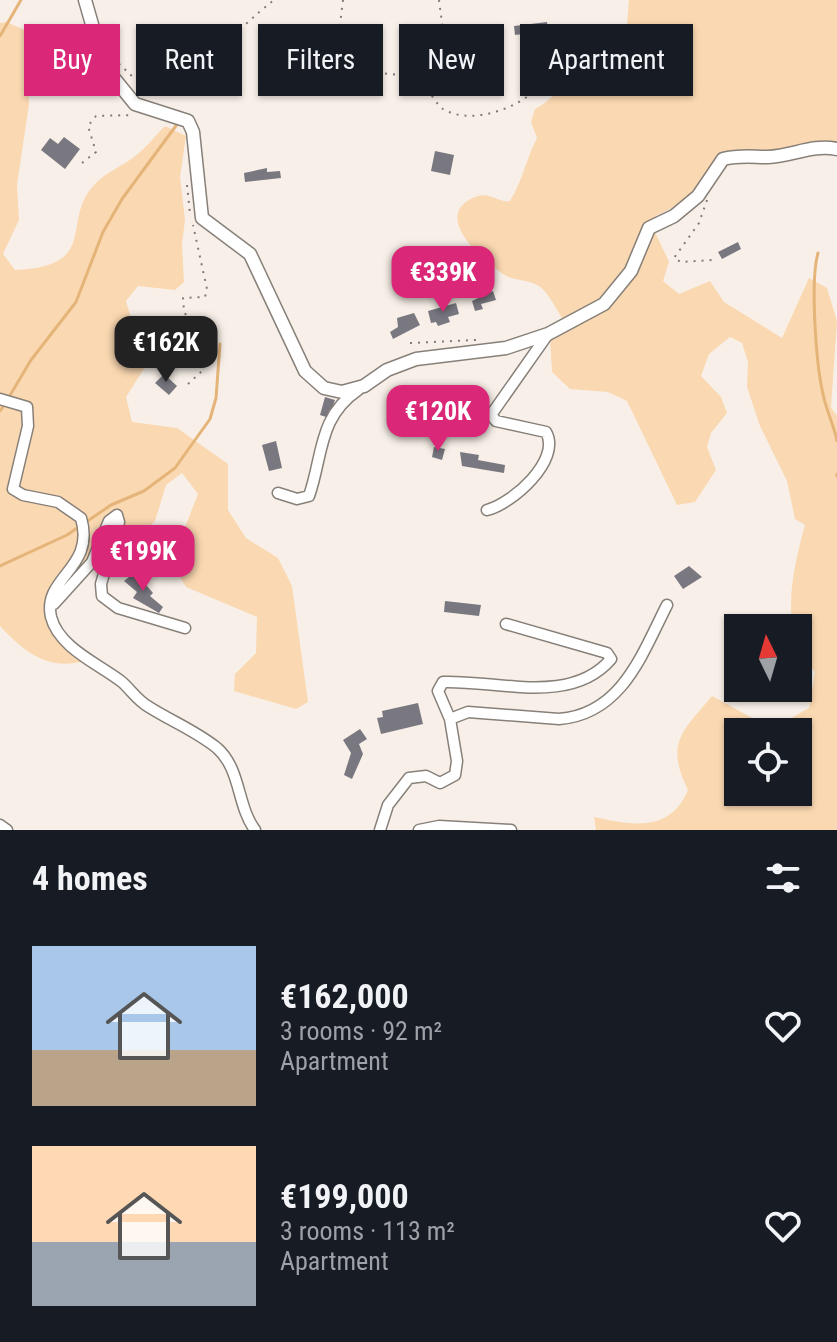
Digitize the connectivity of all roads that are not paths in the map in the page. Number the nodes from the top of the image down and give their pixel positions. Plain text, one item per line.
1 (85, 0) edge
2 (837, 149) edge
3 (548, 334) junction
4 (364, 386) junction
5 (0, 399) edge
6 (278, 493) dead end
7 (487, 510) dead end
8 (667, 605) dead end
9 (51, 617) junction
10 (506, 624) dead end
11 (185, 628) dead end
12 (450, 719) junction
13 (0, 825) edge
14 (7, 830) edge
15 (255, 830) edge
16 (380, 830) edge
17 (419, 830) edge
18 (511, 830) edge

1 - 4 main road
2 - 3 main road
3 - 4 main road
3 - 7 street
4 - 6 street
5 - 9 street
8 - 12 street
9 - 11 street
9 - 15 street
10 - 12 street
12 - 16 street
13 - 14 street
17 - 18 street

